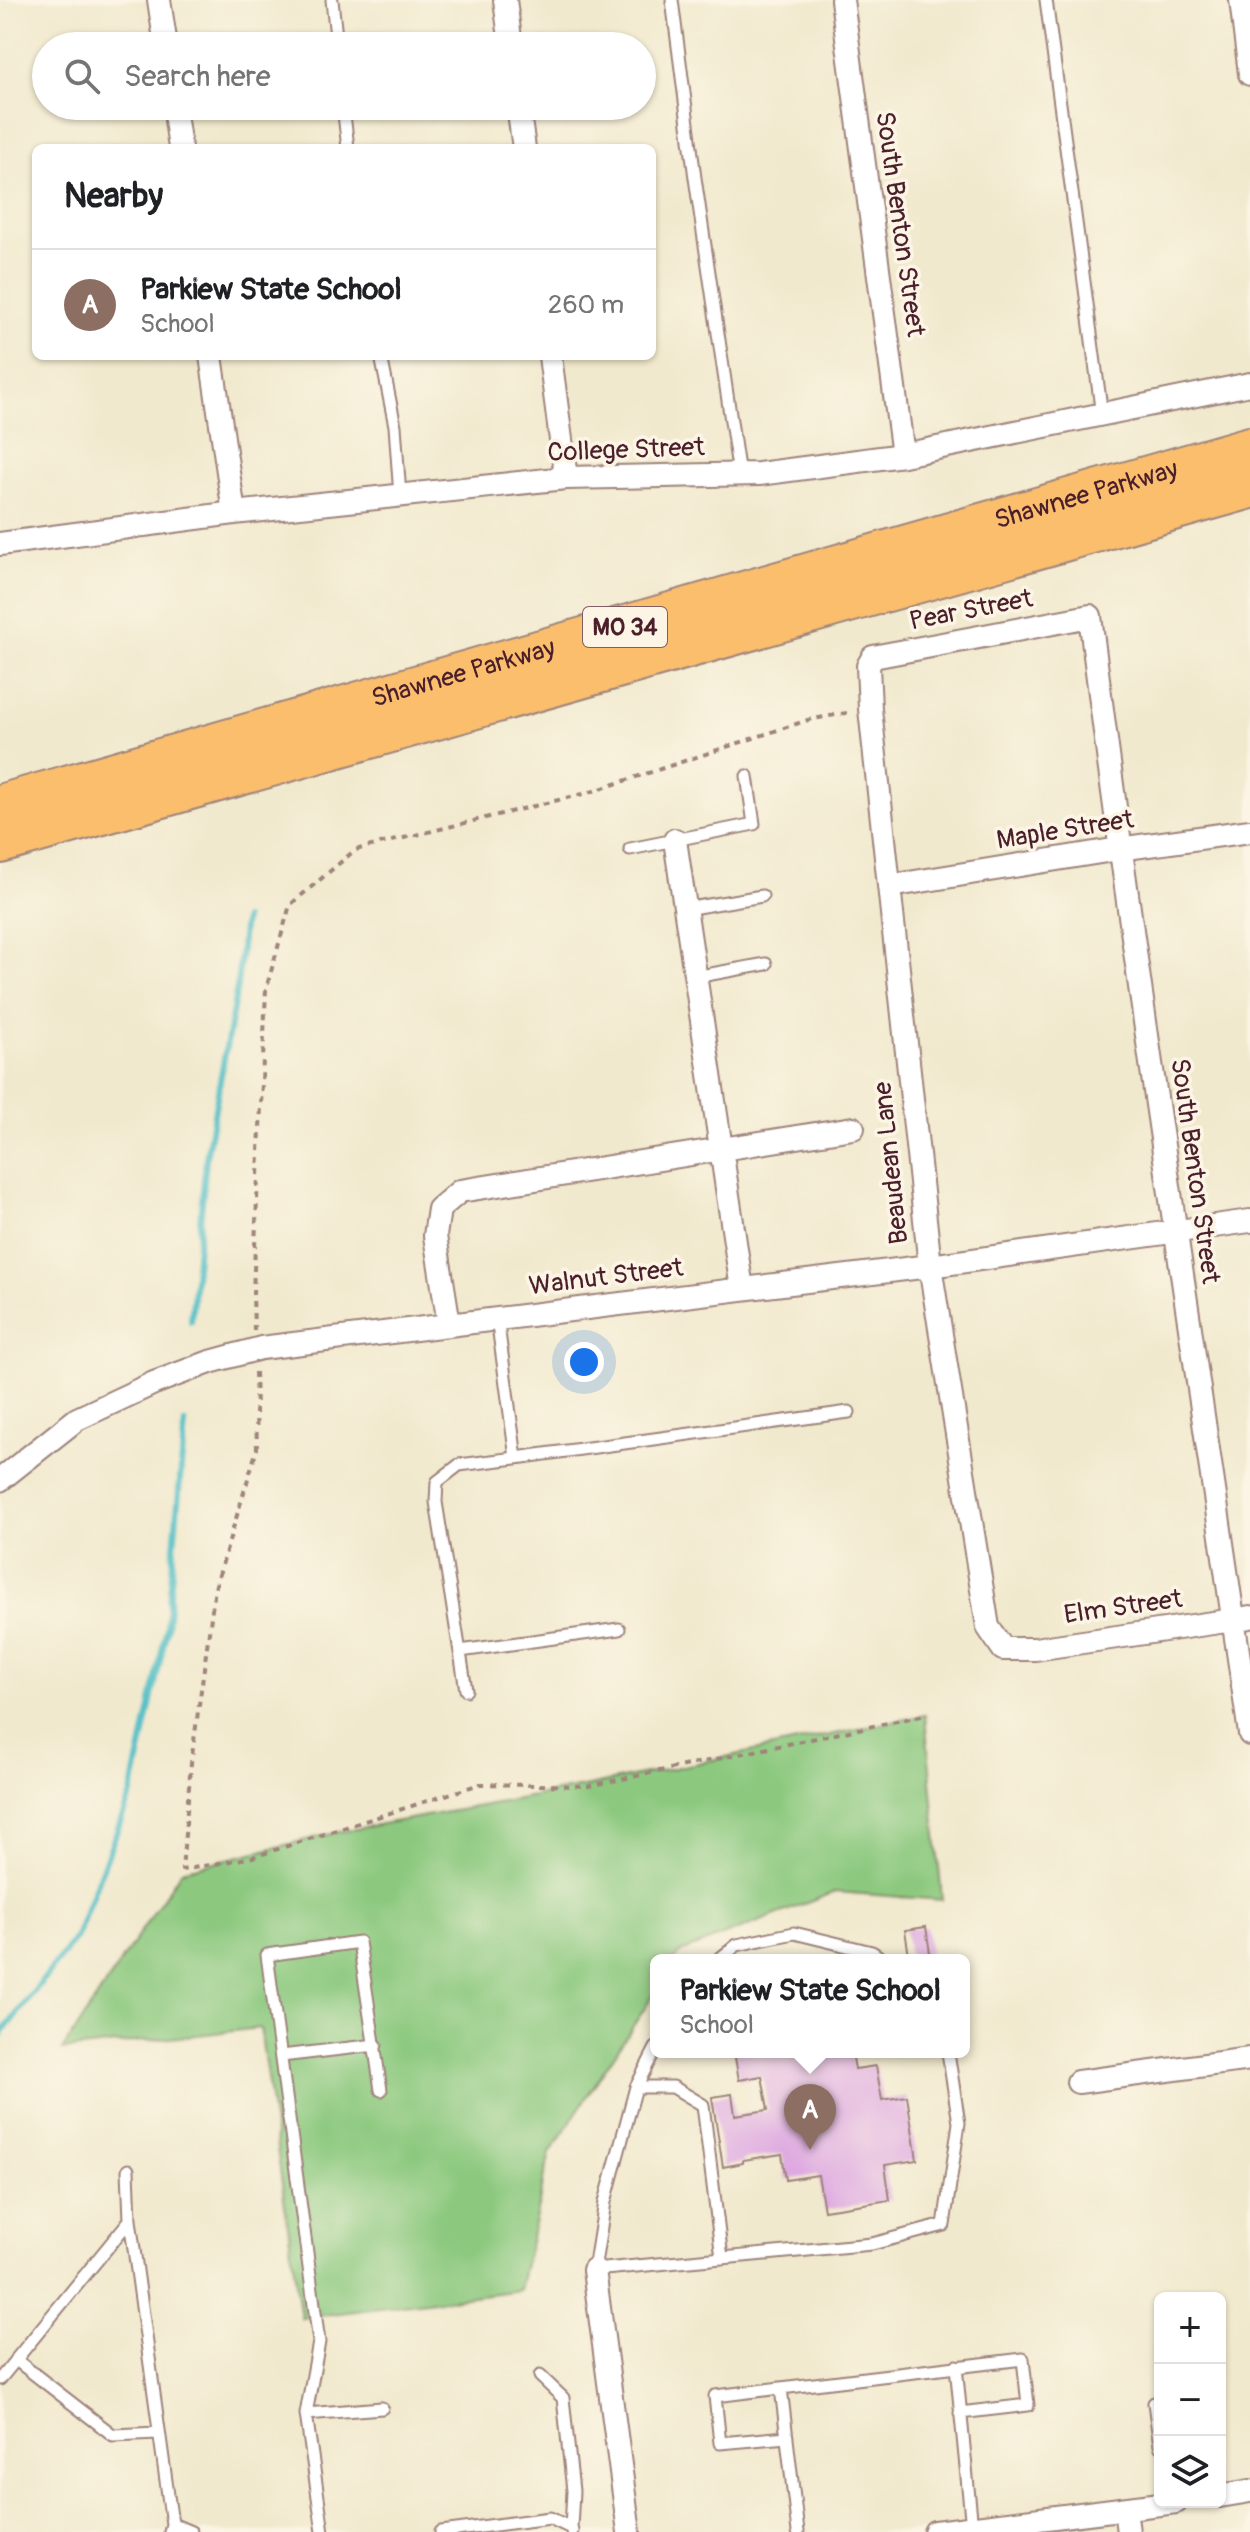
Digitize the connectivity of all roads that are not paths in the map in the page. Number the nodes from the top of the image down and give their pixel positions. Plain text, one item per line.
1 (159, 0) edge
2 (332, 0) edge
3 (505, 0) edge
4 (672, 0) edge
5 (842, 0) edge
6 (1046, 0) edge
7 (1241, 0) edge
8 (164, 32) edge
9 (335, 32) edge
10 (509, 32) edge
11 (1250, 74) edge
12 (176, 120) edge
13 (345, 120) edge
14 (520, 120) edge
15 (179, 144) edge
16 (348, 144) edge
17 (523, 144) edge
18 (212, 360) edge
19 (382, 360) edge
20 (551, 360) edge
21 (1250, 384) edge
22 (1102, 415) junction
23 (1250, 448) edge
24 (903, 455) junction
25 (739, 475) junction
26 (566, 478) junction
27 (1250, 487) edge
28 (400, 496) junction
29 (234, 513) junction
30 (0, 544) edge
31 (1090, 616) joint
32 (868, 666) joint
33 (747, 776) dead end
34 (0, 806) edge
35 (1250, 831) edge
36 (675, 840) junction
37 (0, 842) edge
38 (630, 849) dead end
39 (1119, 849) junction
40 (890, 886) junction
41 (762, 896) dead end
42 (685, 909) junction
43 (766, 964) dead end
44 (695, 977) junction
45 (853, 1128) dead end
46 (721, 1147) junction
47 (1250, 1221) edge
48 (1175, 1231) junction
49 (930, 1266) junction
50 (742, 1289) junction
51 (497, 1318) junction
52 (449, 1324) junction
53 (849, 1412) dead end
54 (516, 1458) junction
55 (0, 1480) edge
56 (1242, 1618) edge
57 (619, 1629) dead end
58 (1003, 1649) joint
59 (460, 1651) junction
60 (466, 1690) dead end
61 (1250, 1734) edge
62 (726, 1954) edge
63 (875, 1954) edge
64 (376, 2045) junction
65 (281, 2056) junction
66 (651, 2058) edge
67 (949, 2058) edge
68 (1250, 2059) edge
69 (1078, 2082) dead end
70 (636, 2087) junction
71 (381, 2090) dead end
72 (128, 2170) dead end
73 (130, 2220) junction
74 (722, 2258) junction
75 (594, 2270) junction
76 (16, 2360) junction
77 (956, 2366) junction
78 (540, 2376) dead end
79 (0, 2379) edge
80 (781, 2388) junction
81 (382, 2408) dead end
82 (960, 2413) junction
83 (306, 2414) junction
84 (158, 2433) junction
85 (787, 2437) junction
86 (1250, 2491) edge
87 (1226, 2495) edge
88 (1154, 2504) edge
89 (1125, 2509) junction
90 (1056, 2525) edge
91 (171, 2528) edge
92 (972, 2528) junction
93 (572, 2530) edge
94 (191, 2532) edge
95 (323, 2532) edge
96 (441, 2532) edge
97 (629, 2532) edge
98 (798, 2532) edge
99 (935, 2532) edge
100 (1128, 2532) edge

1 - 8 street
2 - 9 lane
3 - 10 street
4 - 25 lane
5 - 24 street, South Benton Street
6 - 22 lane
7 - 11 street
12 - 15 street
13 - 16 lane
14 - 17 street
18 - 29 street
19 - 28 lane
20 - 26 street
21 - 22 street, College Street
22 - 24 street, College Street
23 - 34 highway, Shawnee Parkway / MO 34
24 - 25 street, College Street
25 - 26 street, College Street
26 - 28 street, College Street
27 - 37 highway, Shawnee Parkway / MO 34
28 - 29 street, College Street
29 - 30 street, College Street
31 - 32 street, Pear Street
31 - 39 street, South Benton Street
32 - 40 street, Beaudean Lane
33 - 36 lane
35 - 39 street, Maple Street
36 - 38 lane
36 - 42 street
39 - 40 street, Maple Street
39 - 48 street, South Benton Street
40 - 49 street, Beaudean Lane
41 - 42 lane
42 - 44 street
43 - 44 lane
44 - 46 street
45 - 46 street
46 - 50 street
46 - 52 street
47 - 48 street, Walnut Street
48 - 49 street, Walnut Street
48 - 56 street, South Benton Street
49 - 50 street, Walnut Street
49 - 58 street, Beaudean Lane
50 - 51 street, Walnut Street
51 - 52 street, Walnut Street
51 - 54 lane
52 - 55 street, Walnut Street
53 - 54 lane
54 - 59 lane
56 - 58 street, Elm Street
56 - 61 street, South Benton Street
57 - 59 lane
59 - 60 lane
62 - 63 lane
64 - 65 lane
64 - 65 lane
64 - 71 lane
65 - 83 lane
66 - 70 lane
67 - 74 lane
68 - 69 street
70 - 74 lane
70 - 75 lane
72 - 73 lane
73 - 76 lane
73 - 84 lane
74 - 75 lane
75 - 97 street
76 - 79 lane
76 - 84 lane
77 - 80 lane
77 - 82 lane
77 - 82 lane
78 - 93 lane
80 - 85 lane
80 - 85 lane
81 - 83 lane
82 - 92 lane
83 - 95 lane
84 - 91 lane
85 - 98 lane
86 - 87 street
88 - 89 street
89 - 90 street
89 - 100 street
90 - 92 street
91 - 94 lane
92 - 99 street
93 - 96 lane

